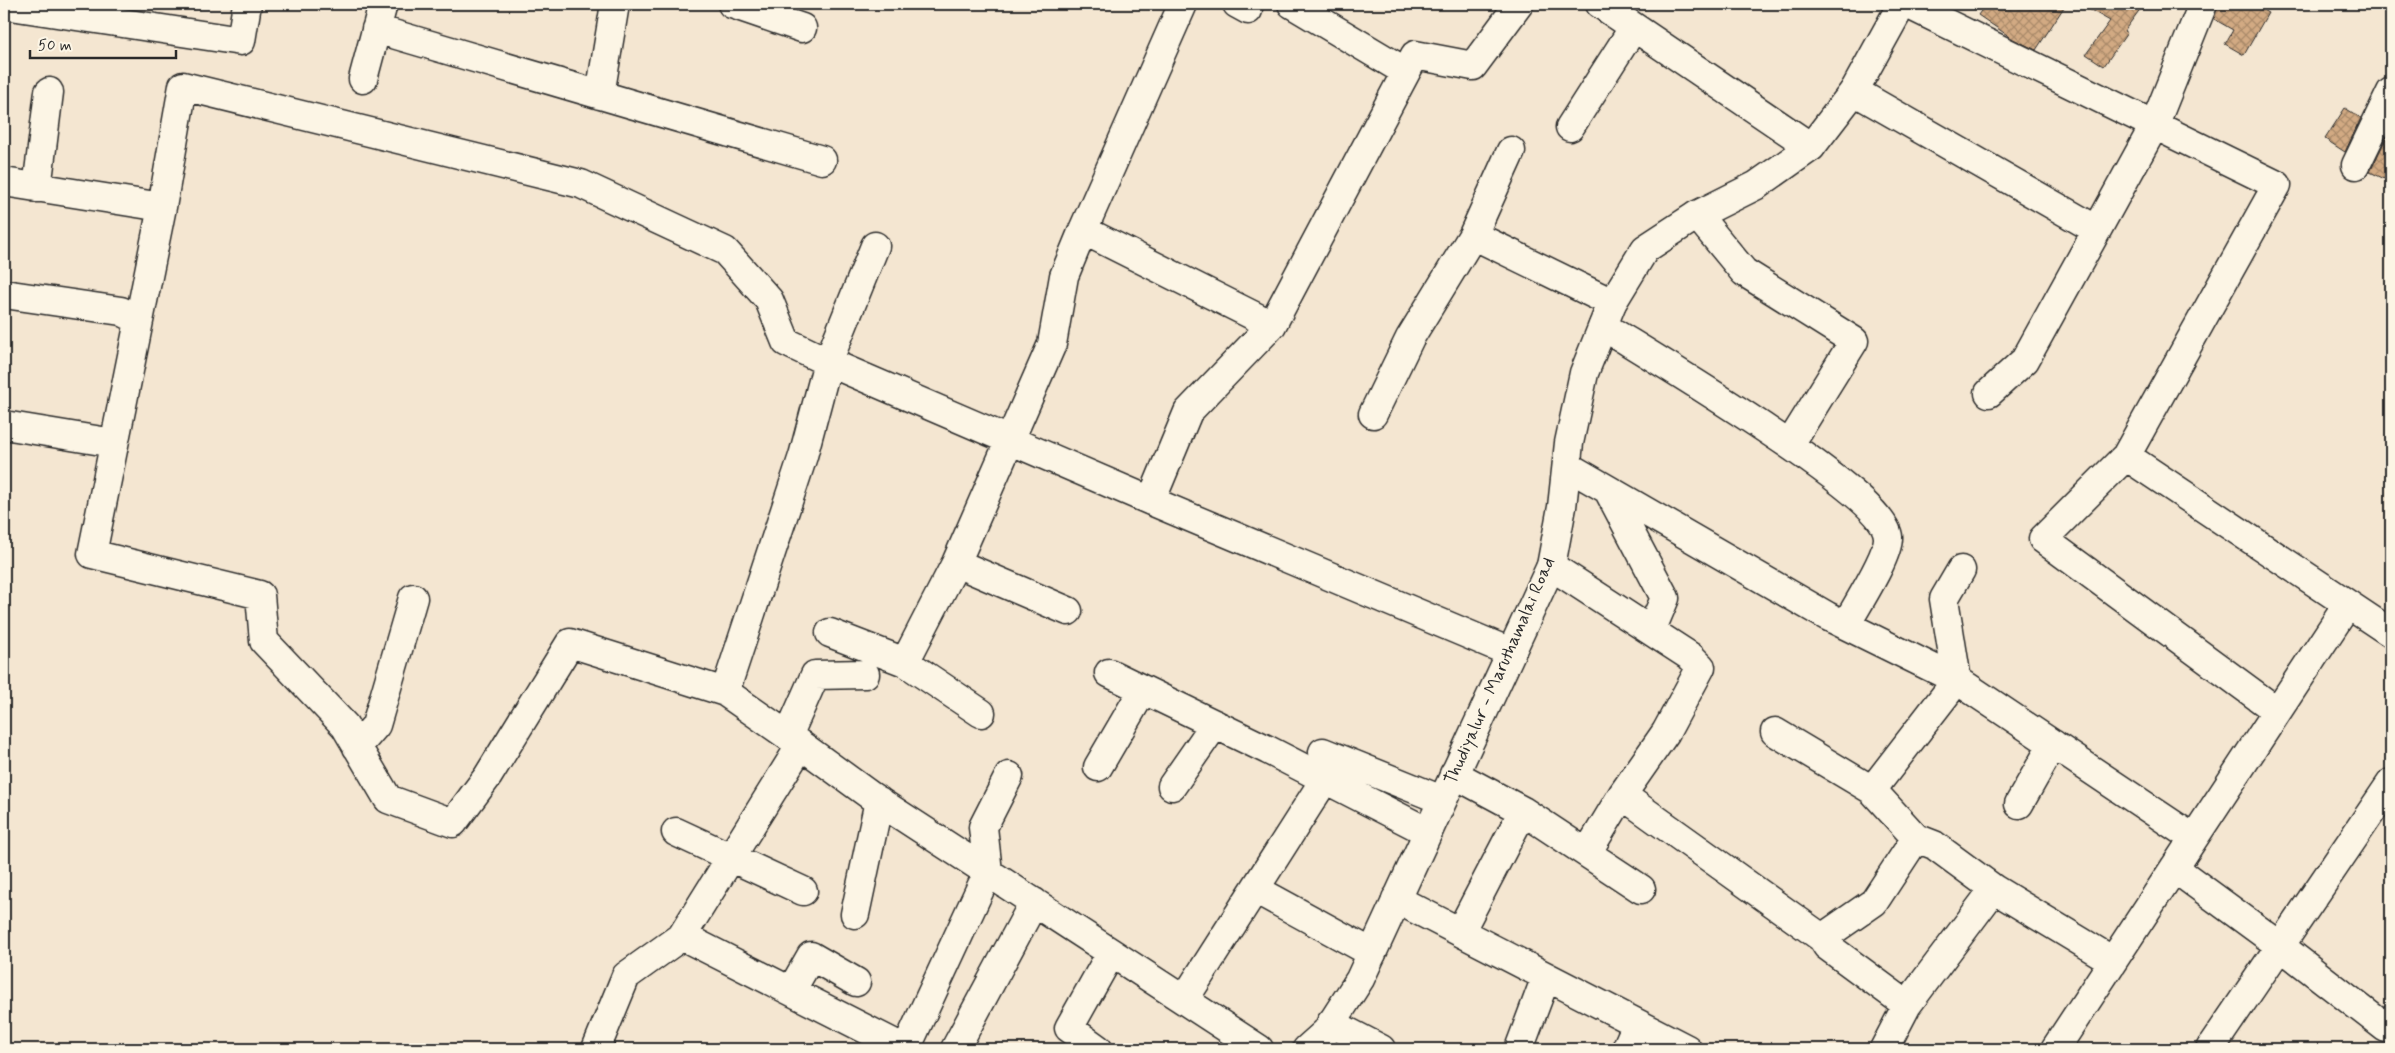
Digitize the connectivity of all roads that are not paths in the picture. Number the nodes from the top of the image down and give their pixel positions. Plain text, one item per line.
1 (247, 4) edge
2 (615, 4) edge
3 (732, 4) edge
4 (1183, 4) edge
5 (1292, 4) edge
6 (1518, 4) edge
7 (1600, 4) edge
8 (1902, 4) edge
9 (1907, 4) edge
10 (2203, 4) edge
11 (4, 5) edge
12 (379, 17) edge
13 (1634, 27) junction
14 (802, 28) dead end
15 (1406, 72) junction
16 (363, 79) dead end
17 (1854, 91) junction
18 (49, 92) dead end
19 (2391, 92) edge
20 (600, 95) junction
21 (2154, 126) junction
22 (1570, 127) dead end
23 (1811, 147) junction
24 (1511, 151) dead end
25 (822, 160) dead end
26 (2356, 165) dead end
27 (4, 182) edge
28 (36, 188) junction
29 (162, 208) junction
30 (1697, 215) junction
31 (1083, 230) junction
32 (2097, 230) junction
33 (1473, 235) junction
34 (875, 246) dead end
35 (4, 294) edge
36 (1608, 315) junction
37 (139, 320) junction
38 (1272, 325) junction
39 (828, 362) junction
40 (1989, 393) dead end
41 (1373, 414) dead end
42 (4, 425) edge
43 (1010, 440) junction
44 (114, 443) junction
45 (1790, 444) junction
46 (2126, 456) junction
47 (1567, 466) junction
48 (1608, 490) junction
49 (1151, 501) junction
50 (956, 563) junction
51 (1551, 566) junction
52 (1961, 570) dead end
53 (413, 598) dead end
54 (2348, 604) junction
55 (1068, 611) dead end
56 (1846, 626) junction
57 (830, 632) dead end
58 (1651, 632) junction
59 (2391, 632) edge
60 (1510, 652) junction
61 (905, 662) junction
62 (1109, 673) dead end
63 (865, 674) dead end
64 (1957, 680) junction
65 (1142, 690) junction
66 (725, 692) junction
67 (2277, 711) junction
68 (981, 713) dead end
69 (1215, 724) junction
70 (1775, 732) dead end
71 (794, 741) junction
72 (2053, 744) junction
73 (357, 747) junction
74 (1324, 765) junction
75 (1098, 767) dead end
76 (1454, 774) junction
77 (1009, 776) dead end
78 (2391, 783) edge
79 (1172, 786) dead end
80 (1872, 790) junction
81 (1622, 795) junction
82 (1442, 800) junction
83 (879, 801) junction
84 (2019, 804) dead end
85 (1523, 811) junction
86 (676, 832) dead end
87 (1428, 832) junction
88 (1916, 838) junction
89 (2193, 838) junction
90 (1587, 853) junction
91 (731, 857) junction
92 (2174, 868) junction
93 (988, 872) junction
94 (1255, 889) junction
95 (1641, 889) dead end
96 (1994, 889) junction
97 (803, 891) dead end
98 (1396, 899) junction
99 (1034, 902) junction
100 (855, 914) dead end
101 (1460, 932) junction
102 (682, 936) junction
103 (1822, 938) junction
104 (2279, 945) junction
105 (1112, 953) junction
106 (1372, 953) junction
107 (2113, 961) junction
108 (1546, 977) junction
109 (856, 982) dead end
110 (791, 991) junction
111 (1184, 1000) junction
112 (1907, 1005) junction
113 (2391, 1020) edge
114 (1331, 1023) junction
115 (1637, 1024) junction
116 (596, 1049) edge
117 (905, 1049) edge
118 (955, 1049) edge
119 (1098, 1049) edge
120 (1259, 1049) edge
121 (1307, 1049) edge
122 (1381, 1049) edge
123 (1519, 1049) edge
124 (1626, 1049) edge
125 (1687, 1049) edge
126 (1884, 1049) edge
127 (2054, 1049) edge
128 (2210, 1049) edge

1 - 11 street
2 - 20 street
3 - 14 street
4 - 31 street
5 - 15 street
6 - 15 street
7 - 13 street
8 - 17 street, Thudiyalur - Maruthamalai Road
9 - 21 street
10 - 21 street
12 - 16 street
12 - 20 street
13 - 22 street
13 - 23 street
15 - 38 street
17 - 23 street, Thudiyalur - Maruthamalai Road
17 - 32 street
18 - 28 street
19 - 26 street
20 - 25 street
21 - 32 street
21 - 46 street
23 - 30 street, Thudiyalur - Maruthamalai Road
24 - 33 street
27 - 28 street
28 - 29 street
29 - 37 street
29 - 39 street
30 - 36 street, Thudiyalur - Maruthamalai Road
30 - 45 street
31 - 38 street
31 - 43 street
32 - 40 street
33 - 36 street
33 - 41 street
34 - 39 street
35 - 37 street
36 - 45 street
36 - 47 street, Thudiyalur - Maruthamalai Road
37 - 44 street
38 - 49 street
39 - 43 street
39 - 66 street
42 - 44 street
43 - 49 street
43 - 50 street
44 - 73 street
45 - 56 street
46 - 54 street
46 - 67 street
47 - 48 street
47 - 51 street, Thudiyalur - Maruthamalai Road
48 - 56 street
48 - 58 street
49 - 60 street
50 - 55 street
50 - 61 street
51 - 58 street
51 - 60 street, Thudiyalur - Maruthamalai Road
52 - 64 street
53 - 73 street
54 - 59 street
54 - 67 street
56 - 64 street
57 - 61 street
58 - 81 street
60 - 76 street, Thudiyalur - Maruthamalai Road
61 - 68 street
62 - 65 street
63 - 71 street
64 - 72 street
64 - 80 street
65 - 69 street
65 - 75 street
66 - 71 street
66 - 73 street
67 - 89 street
69 - 74 street
69 - 79 street
70 - 80 street
71 - 83 street
71 - 91 street
72 - 84 street
72 - 89 street
74 - 82 street
74 - 87 street
74 - 94 street
76 - 82 street, Thudiyalur - Maruthamalai Road
76 - 85 street
77 - 93 street
78 - 104 street
80 - 88 street
81 - 90 street
81 - 103 street
82 - 87 street, Thudiyalur - Maruthamalai Road
83 - 93 street
83 - 100 street
85 - 90 street
85 - 101 street
86 - 91 street
87 - 98 street, Thudiyalur - Maruthamalai Road
88 - 96 street
88 - 103 street
89 - 92 street
90 - 95 street
91 - 97 street
91 - 102 street
92 - 104 street
92 - 107 street
93 - 99 street
93 - 117 street
94 - 106 street
94 - 111 street
96 - 107 street
96 - 112 street
98 - 101 street
98 - 106 street, Thudiyalur - Maruthamalai Road
99 - 105 street
99 - 118 street
101 - 108 street
102 - 110 street
102 - 116 street
103 - 112 street
104 - 113 street
104 - 128 street
105 - 111 street
105 - 119 street
106 - 114 street, Thudiyalur - Maruthamalai Road
107 - 127 street
108 - 115 street
108 - 123 street
109 - 110 street
110 - 117 street
111 - 120 street
112 - 126 street
114 - 121 street, Thudiyalur - Maruthamalai Road
114 - 122 street
115 - 124 street
115 - 125 street

